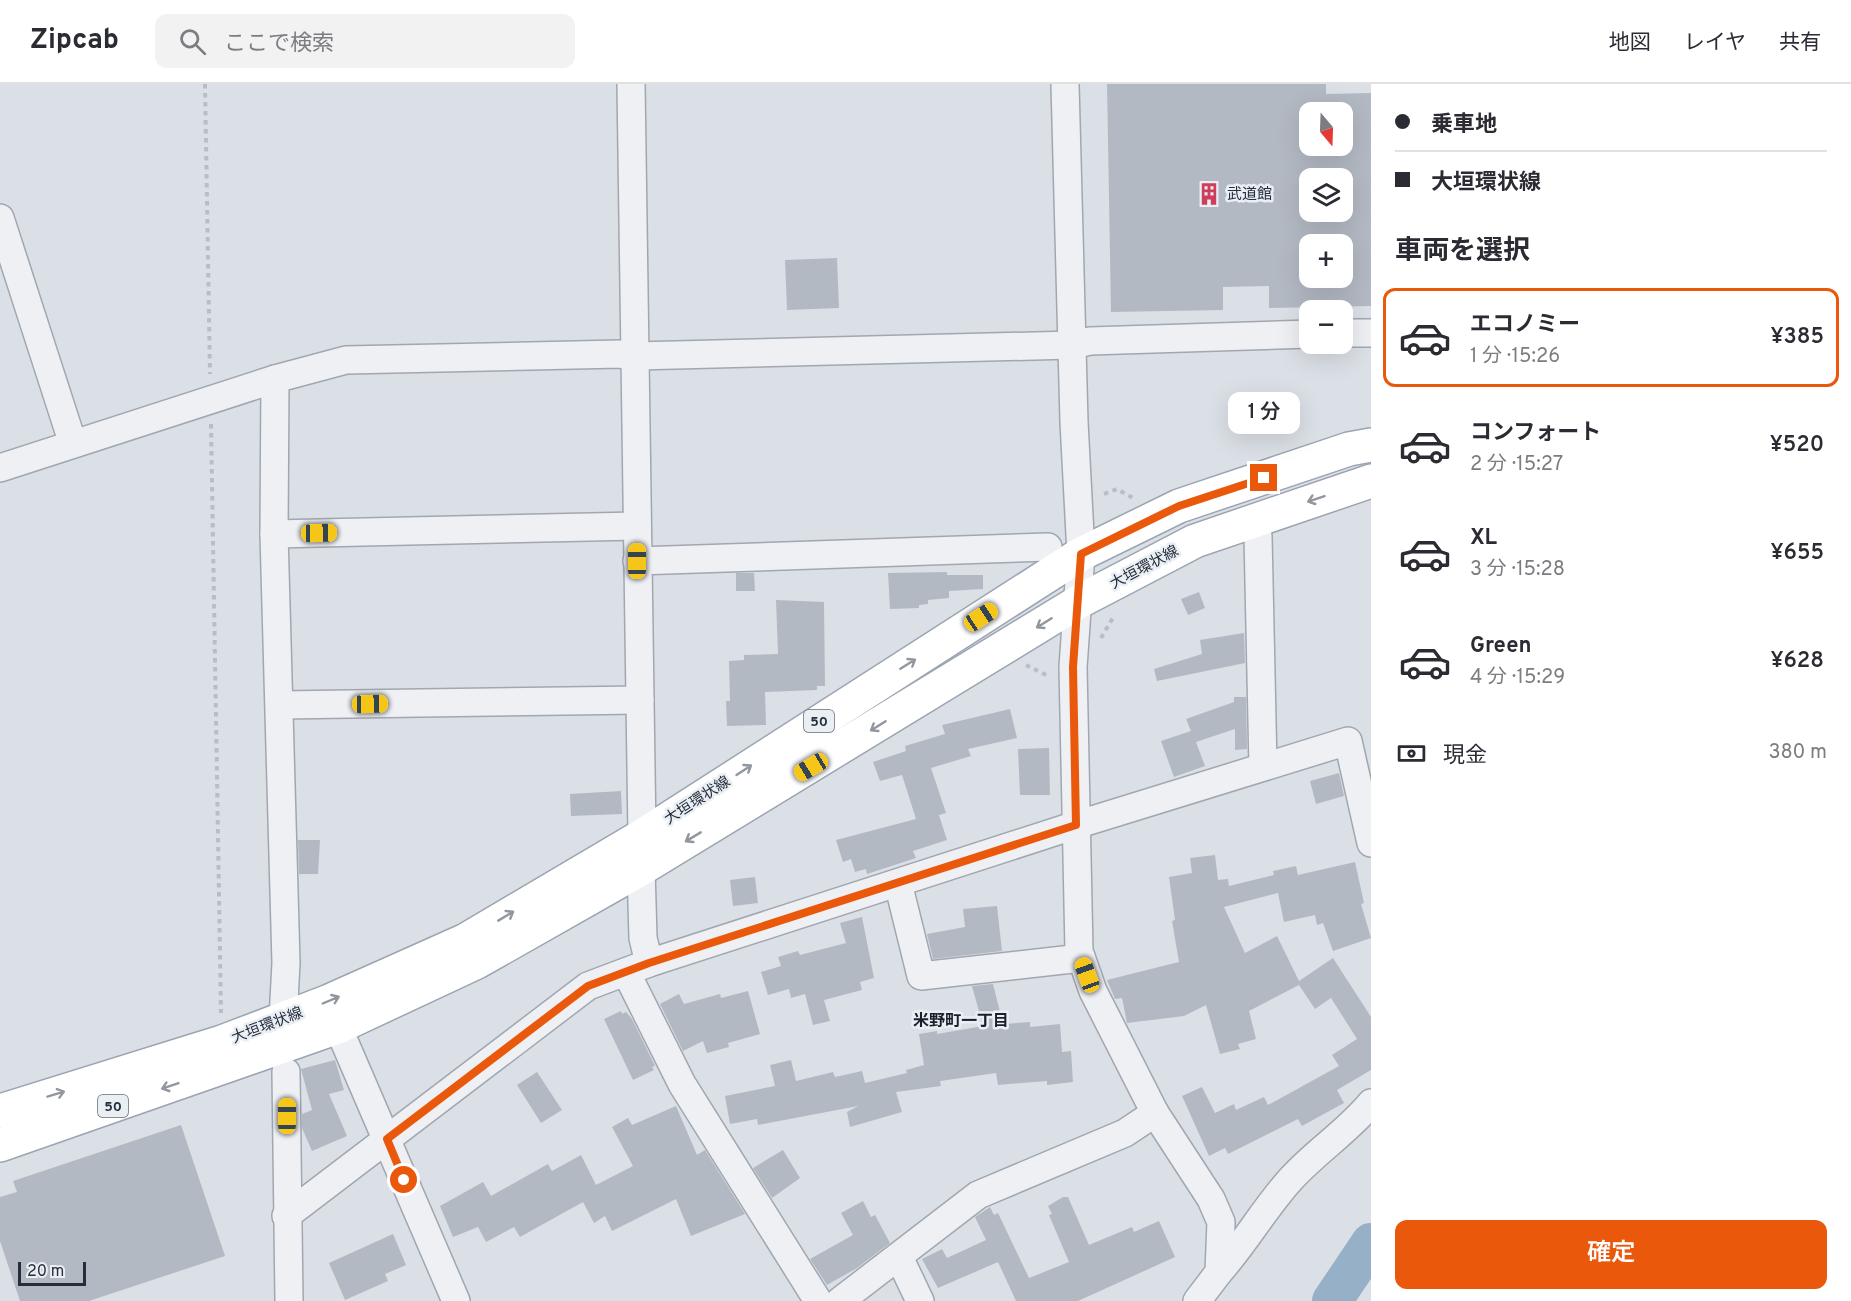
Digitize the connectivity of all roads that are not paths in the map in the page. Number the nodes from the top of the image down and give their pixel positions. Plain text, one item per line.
1 (631, 84) edge
2 (1065, 84) edge
3 (0, 218) edge
4 (1353, 333) edge
5 (1371, 333) edge
6 (1299, 334) edge
7 (1072, 345) junction
8 (636, 356) junction
9 (272, 381) junction
10 (73, 444) junction
11 (1371, 445) edge
12 (0, 468) edge
13 (1371, 481) edge
14 (637, 526) junction
15 (274, 534) junction
16 (1258, 536) dead end
17 (1048, 547) dead end
18 (1081, 554) junction
19 (637, 561) junction
20 (1080, 601) junction
21 (640, 700) junction
22 (280, 705) junction
23 (1263, 767) junction
24 (1076, 825) junction
25 (642, 836) junction
26 (1371, 843) edge
27 (640, 869) junction
28 (898, 883) junction
29 (1081, 958) junction
30 (638, 968) junction
31 (338, 1027) junction
32 (279, 1041) junction
33 (224, 1054) junction
34 (1371, 1103) edge
35 (0, 1111) edge
36 (1155, 1113) junction
37 (387, 1139) junction
38 (0, 1144) edge
39 (286, 1216) junction
40 (899, 1257) junction
41 (1219, 1272) junction
42 (289, 1301) edge
43 (456, 1301) edge
44 (818, 1301) edge
45 (840, 1301) edge
46 (920, 1301) edge
47 (1197, 1301) edge

1 - 8 street
2 - 7 street
3 - 10 street
4 - 5 street
6 - 7 street
7 - 8 street
7 - 18 street
8 - 9 street
8 - 14 street
9 - 10 street
9 - 15 street
10 - 12 street
11 - 18 main road, 大垣環状線 / 50
13 -> 20 main road, 大垣環状線 / 50
14 - 15 street
14 - 19 street
15 - 22 street
16 - 23 street
17 - 19 street
18 - 20 street
25 -> 18 main road, 大垣環状線 / 50
19 - 21 street
20 - 24 street
20 -> 27 main road, 大垣環状線 / 50
21 - 22 street
21 - 25 street
22 - 32 street
23 - 24 street
23 - 26 street
24 - 28 street
24 - 29 street
32 -> 25 main road, 大垣環状線 / 50
27 - 30 street
27 - 31 main road, 大垣環状線 / 50
28 - 29 street
28 - 30 street
29 - 36 street
30 - 37 street
30 - 44 street
31 - 32 main road, 大垣環状線 / 50
31 - 37 street
32 - 33 main road, 大垣環状線 / 50
32 - 39 street
35 -> 33 main road, 大垣環状線 / 50
33 -> 38 main road, 大垣環状線 / 50
34 - 41 street
36 - 40 street
36 - 41 street
37 - 39 street
37 - 43 street
39 - 42 street
40 - 45 street
40 - 46 street
41 - 47 street

